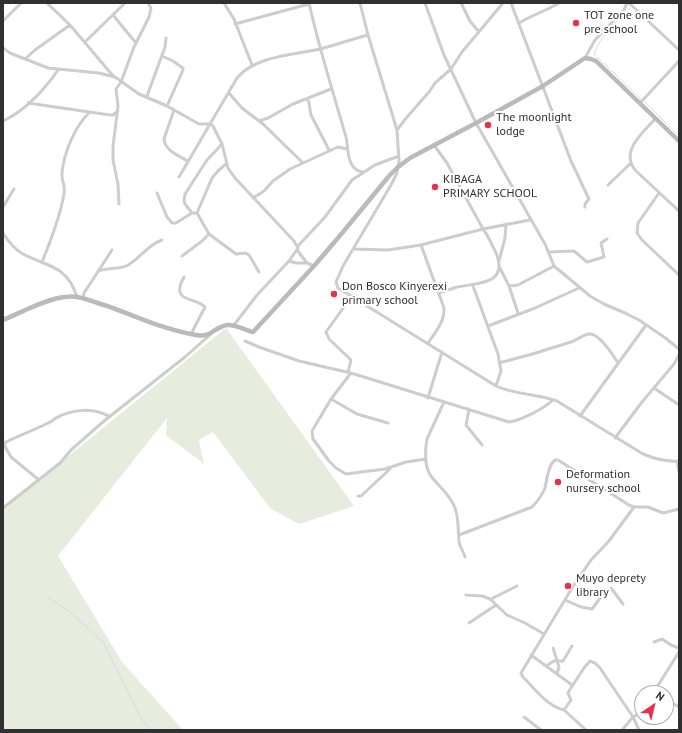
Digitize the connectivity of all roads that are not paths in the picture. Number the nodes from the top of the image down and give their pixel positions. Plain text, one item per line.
1 (21, 3) edge
2 (47, 3) edge
3 (125, 3) edge
4 (148, 3) edge
5 (224, 3) edge
6 (309, 3) edge
7 (360, 3) edge
8 (425, 3) edge
9 (461, 3) edge
10 (503, 3) edge
11 (512, 3) edge
12 (559, 3) edge
13 (628, 3) edge
14 (113, 15) junction
15 (3, 21) edge
16 (519, 23) junction
17 (235, 24) junction
18 (70, 25) junction
19 (479, 32) junction
20 (368, 35) junction
21 (166, 38) dead end
22 (85, 42) junction
23 (136, 43) junction
24 (3, 48) edge
25 (320, 49) junction
26 (679, 50) edge
27 (162, 56) junction
28 (585, 58) junction
29 (25, 59) junction
30 (679, 61) edge
31 (252, 66) junction
32 (450, 69) junction
33 (58, 70) junction
34 (114, 77) junction
35 (121, 82) junction
36 (542, 86) junction
37 (331, 89) junction
38 (229, 93) junction
39 (146, 96) junction
40 (308, 98) junction
41 (28, 103) junction
42 (640, 103) junction
43 (167, 106) junction
44 (174, 110) junction
45 (118, 111) junction
46 (90, 112) junction
47 (655, 119) junction
48 (3, 120) edge
49 (260, 121) junction
50 (476, 123) junction
51 (210, 124) junction
52 (397, 130) junction
53 (679, 141) edge
54 (222, 144) junction
55 (434, 145) junction
56 (347, 149) junction
57 (330, 150) junction
58 (399, 156) junction
59 (188, 161) junction
60 (630, 163) junction
61 (226, 164) junction
62 (303, 164) junction
63 (398, 167) junction
64 (363, 172) junction
65 (179, 177) dead end
66 (608, 185) dead end
67 (14, 188) dead end
68 (157, 193) dead end
69 (659, 193) junction
70 (253, 198) junction
71 (119, 204) dead end
72 (3, 207) edge
73 (585, 207) dead end
74 (679, 211) edge
75 (192, 213) junction
76 (197, 213) junction
77 (530, 220) junction
78 (506, 224) junction
79 (483, 229) junction
80 (3, 233) edge
81 (209, 234) junction
82 (607, 239) dead end
83 (162, 240) dead end
84 (421, 245) junction
85 (297, 248) junction
86 (354, 249) junction
87 (112, 250) dead end
88 (548, 252) junction
89 (182, 256) dead end
90 (288, 261) junction
91 (42, 262) junction
92 (306, 263) junction
93 (499, 264) junction
94 (314, 266) junction
95 (554, 266) junction
96 (98, 271) junction
97 (259, 272) dead end
98 (679, 276) edge
99 (184, 277) dead end
100 (473, 286) junction
101 (509, 286) junction
102 (579, 288) junction
103 (439, 293) junction
104 (77, 297) junction
105 (351, 297) junction
106 (83, 298) junction
107 (518, 314) junction
108 (3, 320) edge
109 (234, 325) junction
110 (646, 325) junction
111 (488, 326) junction
112 (191, 334) junction
113 (211, 334) junction
114 (245, 341) dead end
115 (428, 343) junction
116 (679, 349) edge
117 (442, 352) junction
118 (679, 355) edge
119 (499, 363) junction
120 (618, 363) junction
121 (349, 373) junction
122 (496, 386) junction
123 (654, 388) junction
124 (428, 398) junction
125 (330, 399) junction
126 (553, 400) junction
127 (444, 402) junction
128 (679, 405) edge
129 (469, 409) junction
130 (580, 416) junction
131 (110, 417) junction
132 (388, 423) dead end
133 (615, 438) junction
134 (3, 443) edge
135 (482, 445) dead end
136 (426, 459) junction
137 (678, 461) edge
138 (391, 468) junction
139 (679, 472) edge
140 (38, 480) junction
141 (358, 496) dead end
142 (634, 507) junction
143 (3, 508) edge
144 (679, 509) edge
145 (459, 535) junction
146 (465, 557) dead end
147 (517, 586) dead end
148 (466, 595) dead end
149 (491, 599) junction
150 (565, 600) junction
151 (623, 604) dead end
152 (496, 606) junction
153 (469, 623) dead end
154 (544, 634) junction
155 (654, 642) dead end
156 (572, 646) dead end
157 (553, 648) dead end
158 (679, 648) edge
159 (679, 652) edge
160 (531, 655) junction
161 (557, 661) junction
162 (546, 666) junction
163 (557, 674) junction
164 (572, 685) junction
165 (658, 685) edge
166 (564, 710) junction
167 (524, 717) dead end
168 (633, 717) junction
169 (541, 730) edge
170 (586, 730) edge
171 (622, 730) edge
172 (638, 730) edge

1 - 15 street
2 - 18 street
3 - 14 street
4 - 23 street
5 - 17 street
6 - 17 street
6 - 25 street
7 - 20 street
8 - 32 street
9 - 19 street
10 - 19 street
11 - 16 street
12 - 16 street
13 - 26 street
13 - 28 street
14 - 22 street
14 - 23 street
16 - 36 street
17 - 31 street
18 - 22 street
18 - 29 street
19 - 32 street
20 - 25 street
20 - 52 street
21 - 27 street
22 - 34 street
23 - 35 street
24 - 29 street
25 - 31 street
25 - 37 street
27 - 39 street
27 - 43 street
28 - 36 street
28 - 42 street
29 - 33 street
30 - 42 street
31 - 38 street
32 - 50 street
32 - 52 street
33 - 34 street
33 - 41 street
34 - 35 street
35 - 39 street
35 - 45 street
36 - 50 street
36 - 73 street
37 - 40 street
37 - 56 street
38 - 49 street
38 - 51 street
39 - 43 street
40 - 49 street
40 - 57 street
41 - 46 street
41 - 48 street
42 - 47 street
43 - 44 street
44 - 51 street
44 - 59 street
45 - 46 street
45 - 71 street
46 - 91 street
47 - 53 street
47 - 60 street
49 - 62 street
50 - 55 street
50 - 77 street
51 - 54 street
51 - 59 street
52 - 58 street
54 - 61 street
54 - 75 street
55 - 63 street
55 - 79 street
56 - 57 street
56 - 64 street
57 - 62 street
58 - 63 street
58 - 64 street
59 - 65 street
60 - 66 street
60 - 69 street
61 - 70 street
61 - 76 street
62 - 70 street
63 - 86 street
63 - 94 street
64 - 85 street
67 - 72 street
68 - 75 street
69 - 74 street
69 - 98 street
70 - 85 street
75 - 76 street
76 - 81 street
77 - 78 street
77 - 88 street
78 - 79 street
78 - 93 street
79 - 84 street
79 - 93 street
80 - 91 street
81 - 89 street
81 - 97 street
82 - 88 street
83 - 96 street
84 - 86 street
84 - 103 street
85 - 90 street
85 - 92 street
86 - 105 street
87 - 96 street
88 - 95 street
90 - 92 street
90 - 109 street
91 - 104 street
92 - 94 street
93 - 100 street
93 - 101 street
94 - 109 street
95 - 101 street
95 - 102 street
96 - 106 street
99 - 112 street
100 - 103 street
100 - 111 street
101 - 107 street
102 - 107 street
102 - 110 street
103 - 115 street
104 - 106 street
104 - 108 street
105 - 115 street
105 - 121 street
106 - 112 street
107 - 111 street
109 - 113 street
110 - 116 street
110 - 120 street
111 - 119 street
112 - 113 street
113 - 131 street
114 - 121 street
115 - 117 street
117 - 122 street
117 - 124 street
118 - 123 street
119 - 120 street
119 - 122 street
120 - 130 street
121 - 124 street
121 - 125 street
122 - 126 street
123 - 128 street
123 - 133 street
124 - 127 street
125 - 132 street
125 - 138 street
126 - 129 street
126 - 130 street
127 - 129 street
127 - 136 street
129 - 135 street
130 - 133 street
131 - 134 street
131 - 140 street
133 - 137 street
134 - 140 street
136 - 138 street
136 - 145 street
137 - 139 street
138 - 141 street
140 - 143 street
142 - 144 street
142 - 145 street
142 - 150 street
145 - 146 street
147 - 149 street
148 - 149 street
149 - 152 street
150 - 151 street
150 - 154 street
152 - 153 street
152 - 154 street
154 - 160 street
155 - 158 street
156 - 161 street
157 - 161 street
159 - 165 street
160 - 162 street
160 - 166 street
161 - 162 street
161 - 163 street
162 - 163 street
163 - 164 street
164 - 166 street
164 - 168 street
166 - 170 street
167 - 169 street
168 - 171 street
168 - 172 street

